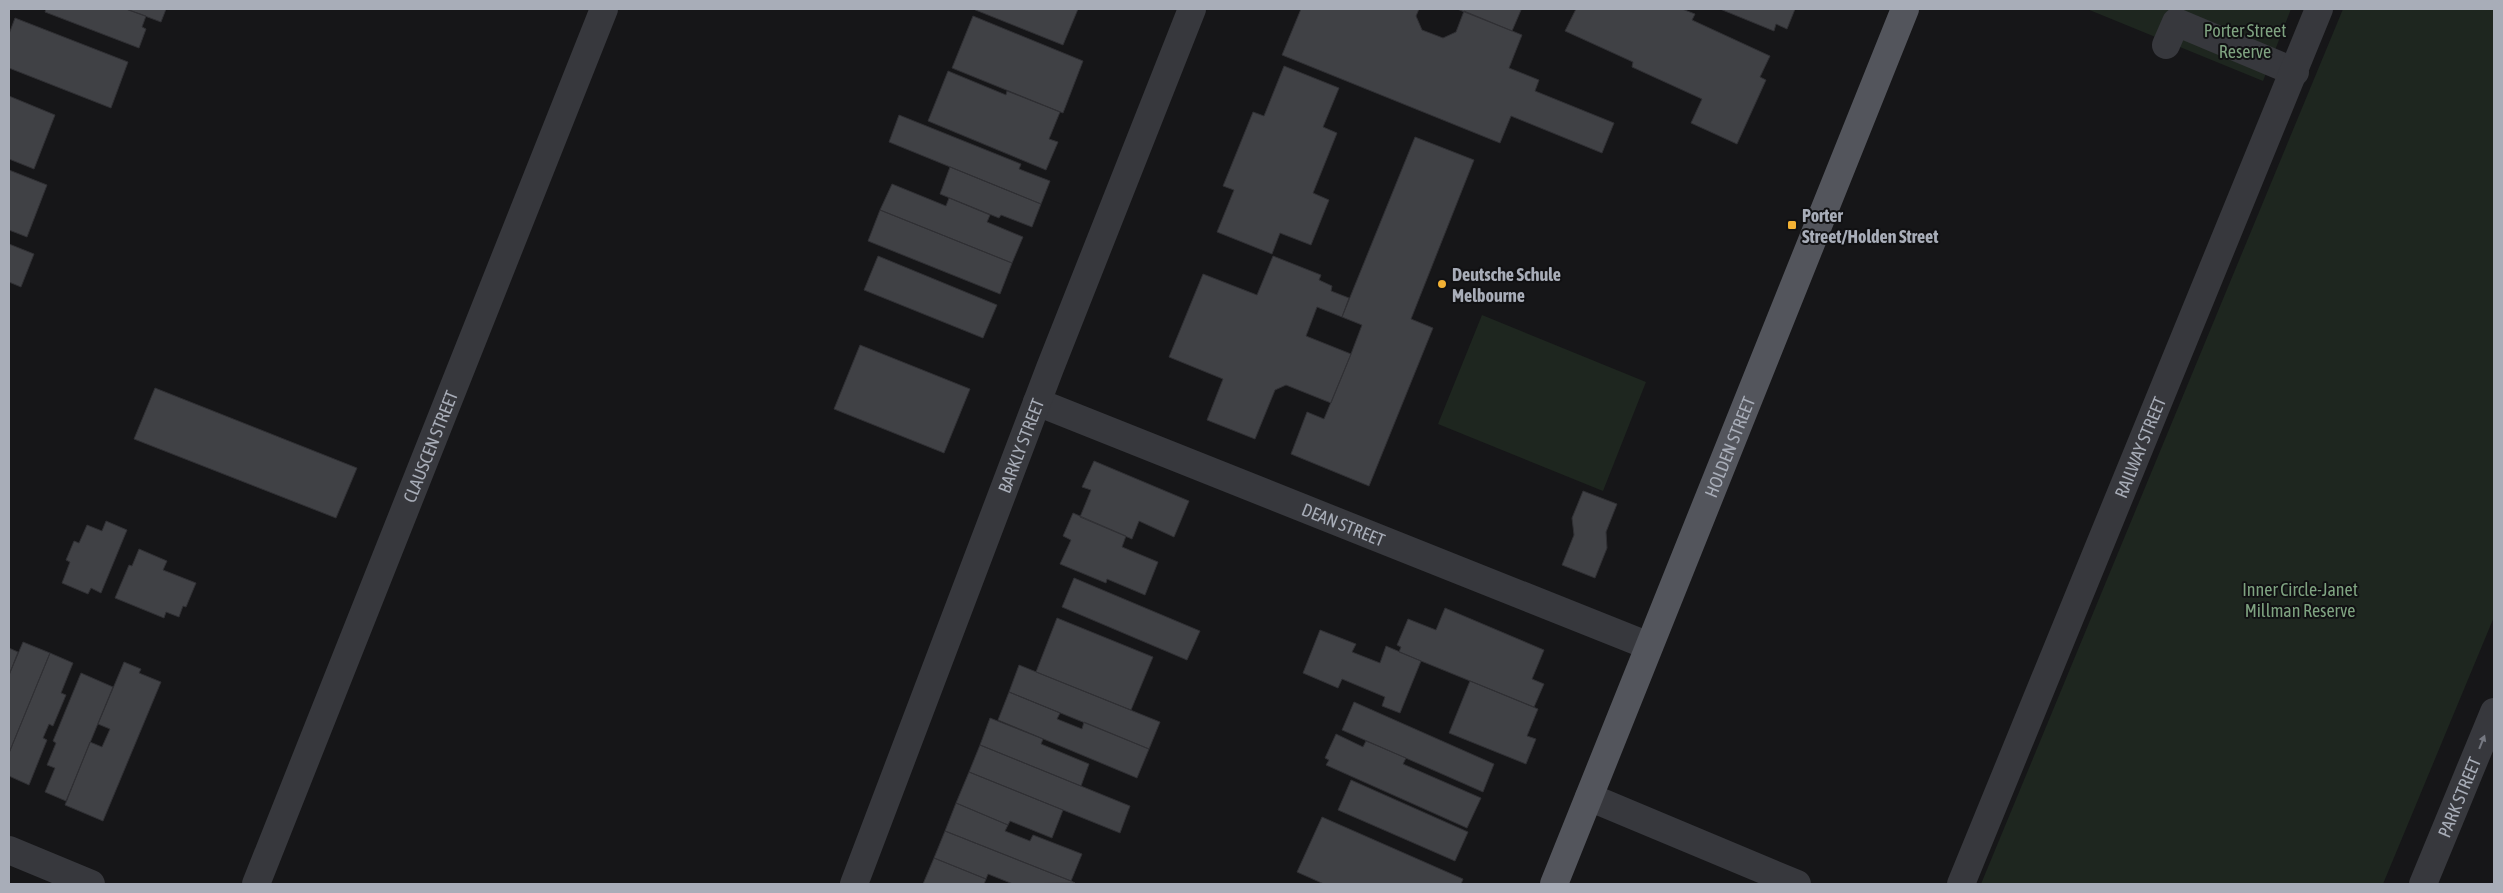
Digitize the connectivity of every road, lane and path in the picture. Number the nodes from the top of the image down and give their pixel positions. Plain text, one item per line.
1 (604, 9) edge
2 (1192, 9) edge
3 (1905, 9) edge
4 (2320, 9) edge
5 (2166, 45) dead end
6 (2294, 72) junction
7 (1037, 402) junction
8 (1649, 646) junction
9 (2494, 712) edge
10 (1589, 796) junction
11 (9, 850) edge
12 (91, 884) edge
13 (256, 884) edge
14 (854, 884) edge
15 (1554, 884) edge
16 (1797, 884) edge
17 (1961, 884) edge
18 (2424, 884) edge

1 - 13 street, CLAUSCEN STREET
2 - 7 street, BARKLY STREET
3 - 8 main road, HOLDEN STREET
4 - 6 street, RAILWAY STREET
5 - 6 street
6 - 17 street, RAILWAY STREET
7 - 8 street, DEAN STREET
7 - 14 street, BARKLY STREET
8 - 10 main road, HOLDEN STREET
18 -> 9 street, PARK STREET
10 - 15 main road, HOLDEN STREET
10 - 16 street
11 - 12 street

